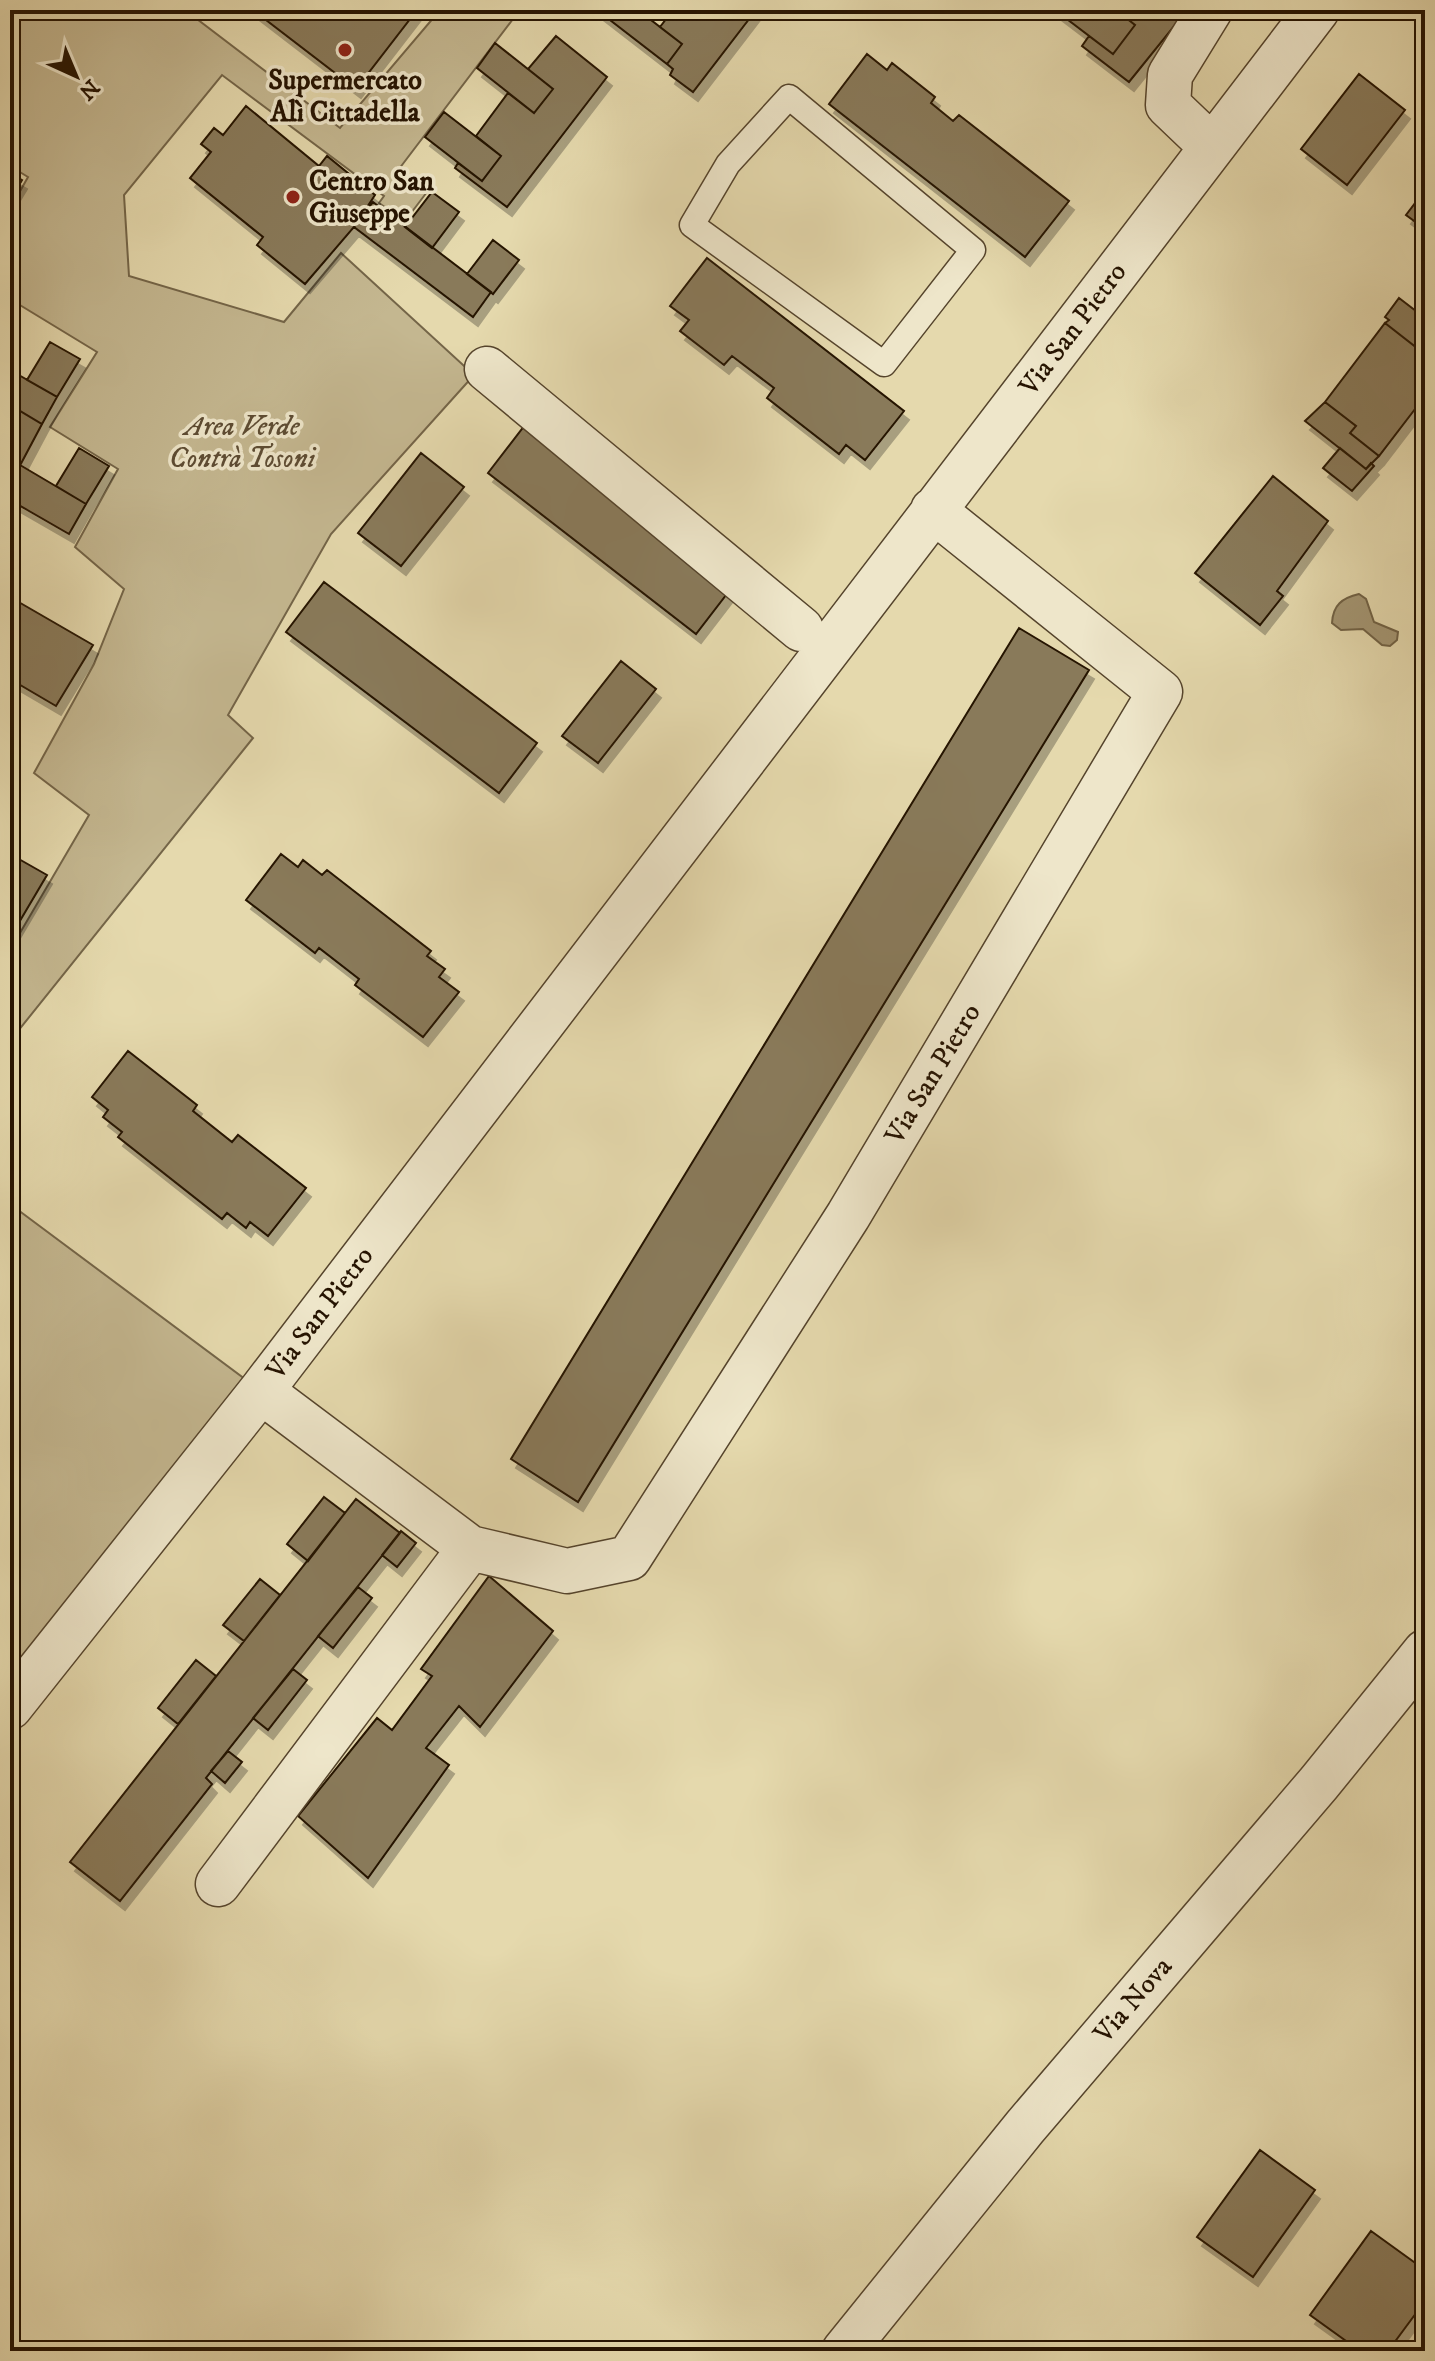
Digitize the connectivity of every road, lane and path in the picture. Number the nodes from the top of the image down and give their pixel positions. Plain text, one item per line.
1 (1210, 10) edge
2 (1317, 10) edge
3 (1212, 147) junction
4 (973, 250) joint
5 (487, 369) dead end
6 (933, 510) junction
7 (801, 629) dead end
8 (261, 1391) junction
9 (470, 1548) junction
10 (1425, 1652) edge
11 (10, 1707) edge
12 (218, 1884) dead end
13 (844, 2351) edge

1 - 3 street
2 - 3 street, Via San Pietro
3 - 6 street, Via San Pietro
4 - 4 lane
5 - 7 street
6 - 8 street, Via San Pietro
6 - 9 street, Via San Pietro
8 - 9 street, Via San Pietro
8 - 11 street, Via San Pietro
9 - 12 street
10 - 13 street, Via Nova

